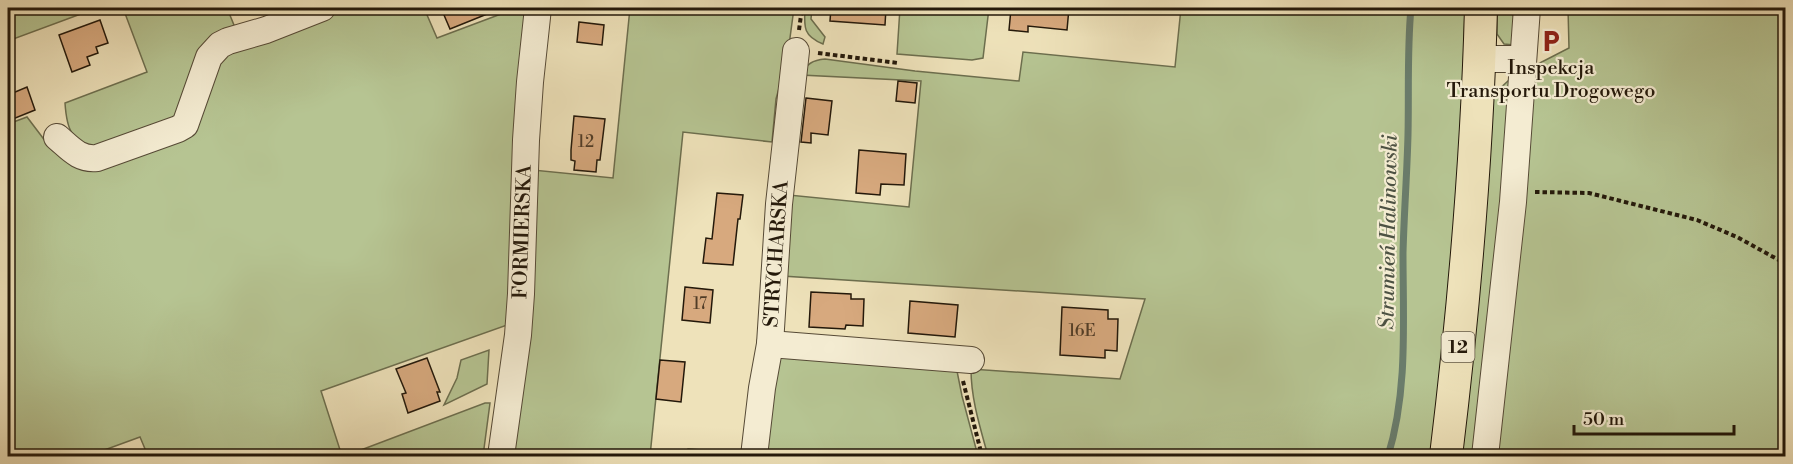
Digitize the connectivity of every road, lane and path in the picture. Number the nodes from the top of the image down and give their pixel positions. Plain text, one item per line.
1 (322, 8) edge
2 (538, 8) edge
3 (802, 8) edge
4 (1481, 8) edge
5 (1527, 8) edge
6 (796, 51) junction
7 (1480, 59) junction
8 (1523, 59) junction
9 (898, 63) dead end
10 (57, 137) dead end
11 (1513, 192) junction
12 (1785, 264) edge
13 (770, 344) junction
14 (965, 360) joint
15 (501, 456) edge
16 (754, 456) edge
17 (982, 456) edge
18 (1446, 456) edge
19 (1485, 456) edge

1 - 10 street
2 - 15 street, FORMIERSKA
3 - 6 path
4 - 7 main road, 12
5 - 8 street
6 - 9 path
6 - 13 street, STRYCHARSKA
7 - 8 street
7 - 18 main road, 12
8 - 11 street
11 - 12 path
11 - 19 street
13 - 14 street
13 - 16 street, STRYCHARSKA
14 - 17 path

